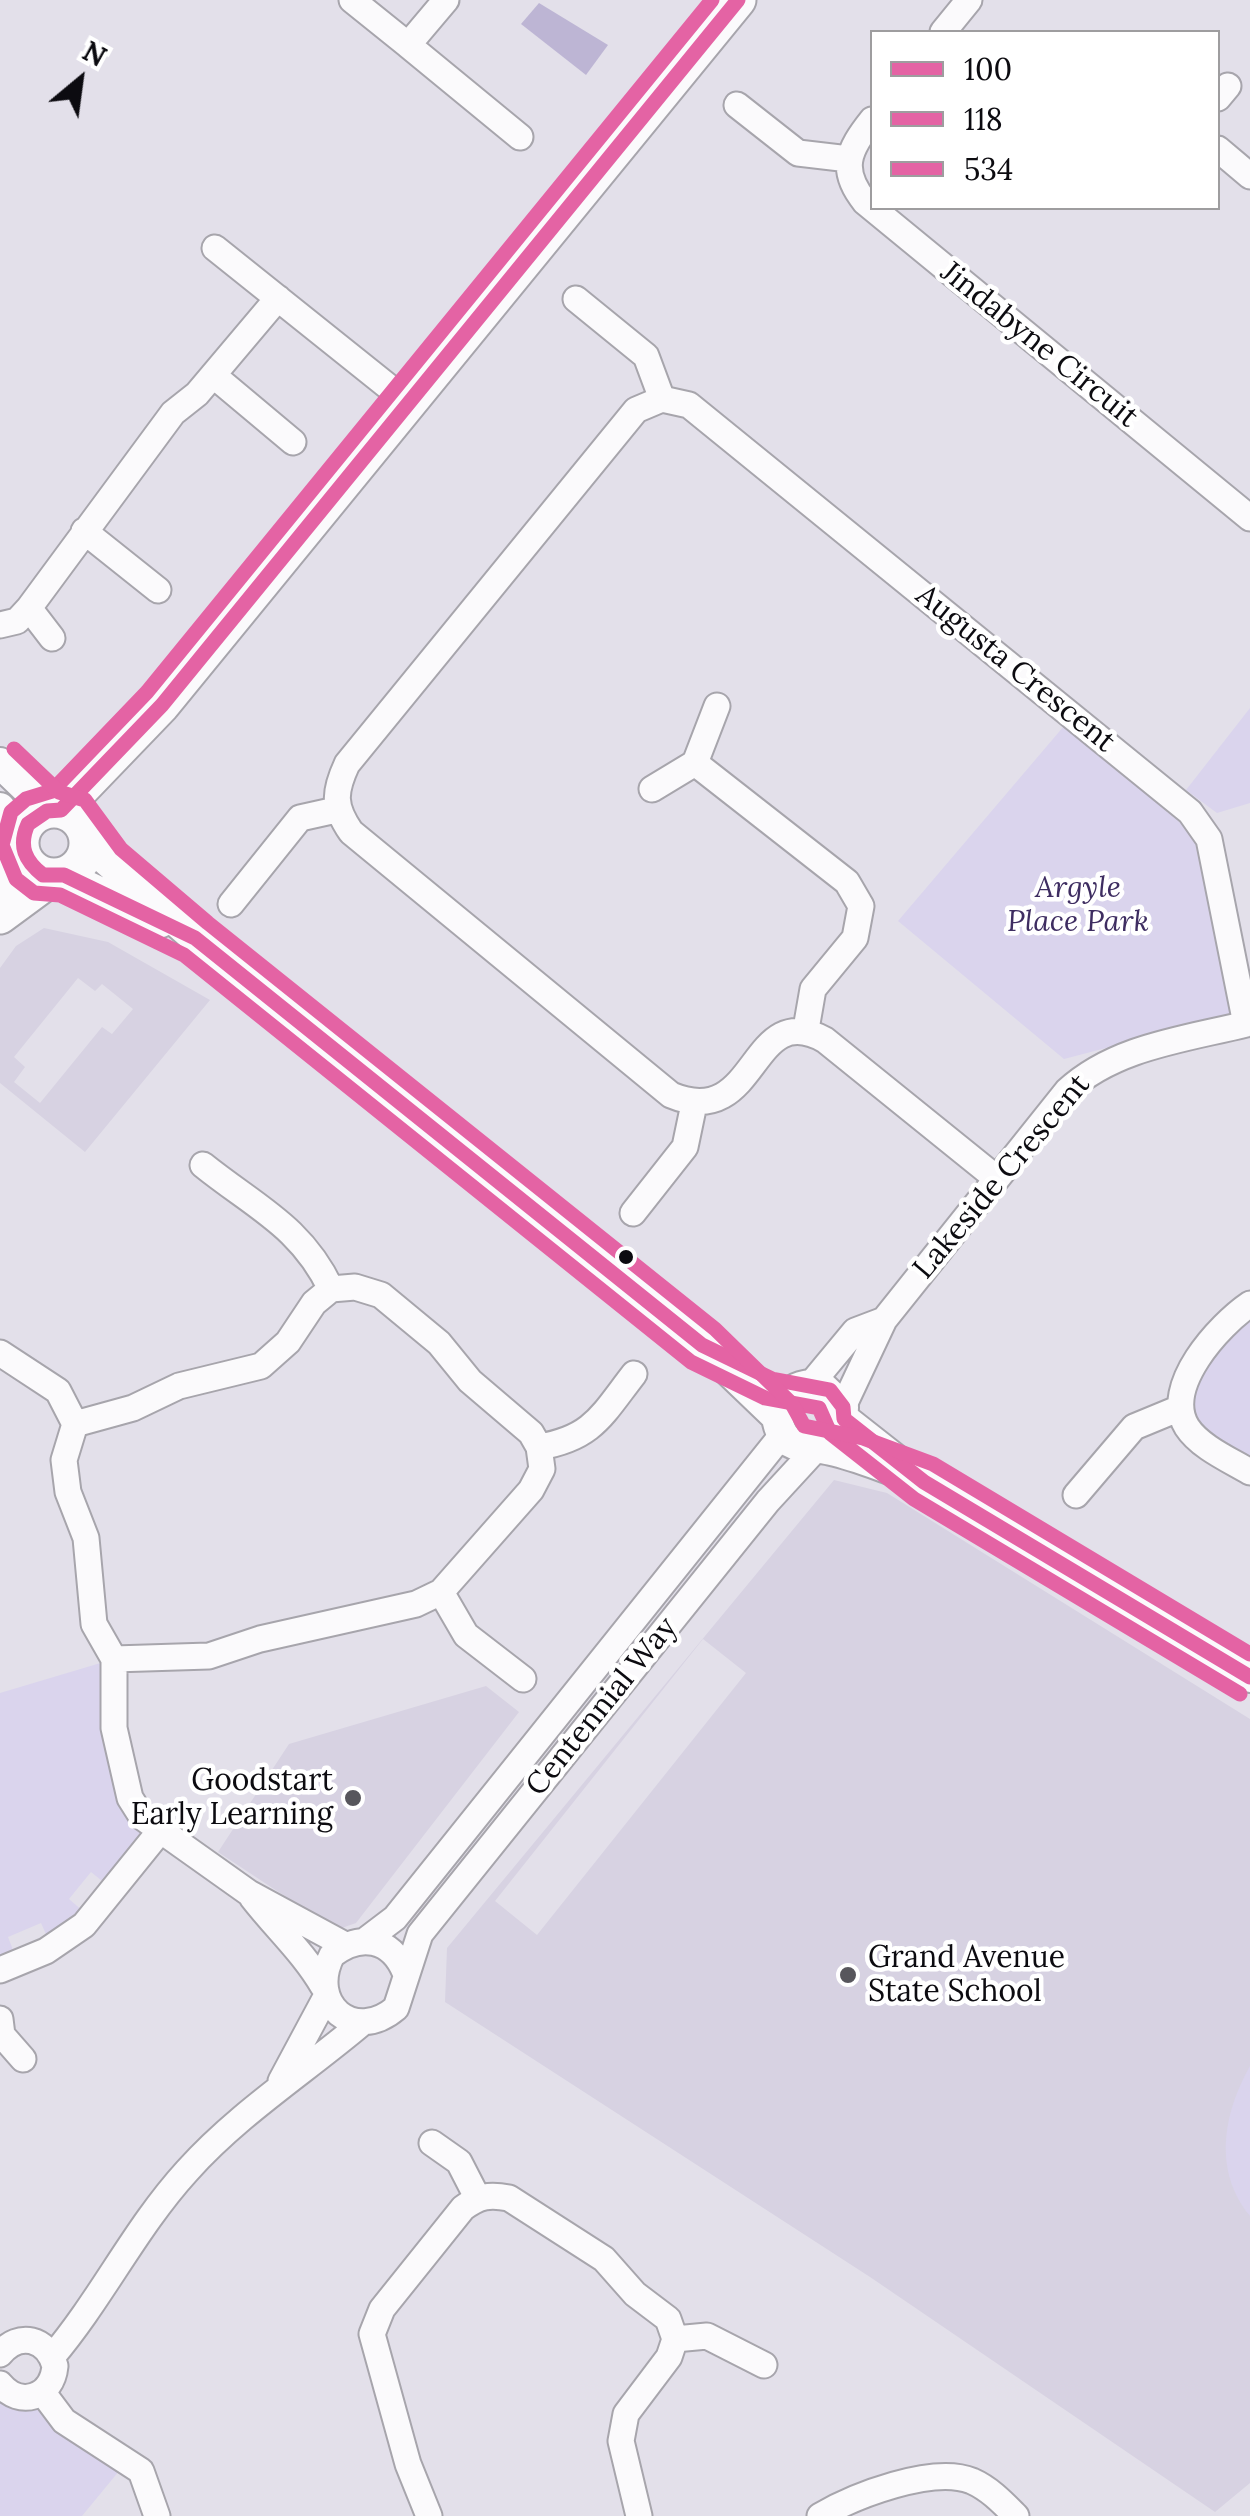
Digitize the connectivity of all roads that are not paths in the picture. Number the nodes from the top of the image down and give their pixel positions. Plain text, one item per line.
1 (352, 0) edge
2 (446, 0) edge
3 (738, 0) edge
4 (968, 0) edge
5 (944, 30) edge
6 (408, 46) junction
7 (737, 105) dead end
8 (870, 123) edge
9 (520, 136) dead end
10 (1220, 152) edge
11 (849, 160) junction
12 (1250, 176) edge
13 (870, 206) edge
14 (875, 210) edge
15 (215, 248) dead end
16 (278, 298) junction
17 (576, 299) dead end
18 (213, 375) junction
19 (662, 399) junction
20 (410, 404) junction
21 (294, 442) dead end
22 (1250, 518) edge
23 (84, 531) junction
24 (158, 590) dead end
25 (29, 608) junction
26 (0, 625) edge
27 (52, 638) dead end
28 (717, 706) dead end
29 (0, 763) edge
30 (695, 763) junction
31 (652, 789) dead end
32 (0, 808) edge
33 (336, 810) junction
34 (71, 824) junction
35 (21, 847) junction
36 (59, 876) junction
37 (0, 886) edge
38 (231, 904) dead end
39 (0, 916) edge
40 (195, 938) junction
41 (1248, 1024) edge
42 (806, 1029) junction
43 (694, 1104) junction
44 (203, 1164) dead end
45 (996, 1178) junction
46 (633, 1213) dead end
47 (331, 1289) junction
48 (1250, 1304) edge
49 (884, 1320) junction
50 (702, 1345) junction
51 (0, 1353) edge
52 (634, 1374) dead end
53 (805, 1385) junction
54 (1180, 1408) junction
55 (844, 1413) junction
56 (75, 1424) junction
57 (780, 1426) junction
58 (539, 1447) junction
59 (819, 1450) junction
60 (1250, 1472) edge
61 (924, 1482) junction
62 (1076, 1495) dead end
63 (441, 1592) junction
64 (114, 1659) junction
65 (1250, 1677) edge
66 (523, 1679) dead end
67 (160, 1831) junction
68 (250, 1892) junction
69 (356, 1943) junction
70 (0, 1970) edge
71 (405, 1972) junction
72 (325, 1992) junction
73 (0, 2019) edge
74 (362, 2023) junction
75 (23, 2058) dead end
76 (272, 2094) junction
77 (432, 2142) dead end
78 (477, 2197) junction
79 (674, 2339) junction
80 (0, 2354) edge
81 (52, 2357) junction
82 (764, 2366) dead end
83 (0, 2384) edge
84 (42, 2393) junction
85 (157, 2516) edge
86 (429, 2516) edge
87 (638, 2516) edge
88 (820, 2516) edge
89 (1016, 2516) edge

1 - 6 street
2 - 6 street
3 - 20 main road
4 - 5 street
6 - 9 street
7 - 11 street
8 - 11 street
10 - 12 street
11 - 13 street, Jindabyne Circuit
14 - 22 street, Jindabyne Circuit
15 - 16 street
16 - 18 street
16 - 20 street
17 - 19 street
18 - 21 street
18 - 23 street
19 - 33 street
19 - 41 street, Augusta Crescent
20 - 34 main road
23 - 24 street
23 - 25 street
25 - 26 street
25 - 27 street
28 - 30 street
29 - 34 street
30 - 31 street
30 - 42 street
32 - 35 street
33 - 38 street
33 - 43 street
34 - 35 main road
34 - 36 main road
34 - 40 street
35 - 36 main road
35 - 37 main road
36 - 39 main road
36 - 40 street
40 - 50 street
41 - 45 street, Lakeside Crescent
42 - 43 street
42 - 45 street
43 - 46 street
44 - 47 street
45 - 49 street, Lakeside Crescent
47 - 56 street
47 - 58 street
48 - 54 street
49 - 53 street, Lakeside Crescent
49 - 55 street, Lakeside Crescent
50 - 53 street
50 - 57 street
51 - 56 street
52 - 58 street
53 - 55 street
53 - 57 street
54 - 60 street
54 - 62 street
55 - 59 street
55 - 61 street
56 - 64 street
57 - 59 street
57 - 69 street, Centennial Way
58 - 63 street
59 - 61 street
59 - 71 street, Centennial Way
61 - 65 street
63 - 64 street
63 - 66 street
64 - 67 street
67 - 68 street
67 - 70 street
68 - 69 street
68 - 72 street
69 - 71 street
69 - 72 street, Centennial Way
71 - 74 street, Centennial Way
72 - 74 street
72 - 76 street, Centennial Way
73 - 75 street
74 - 76 street, Centennial Way
76 - 81 street, Centennial Way
77 - 78 street
78 - 79 street
78 - 86 street
79 - 82 street
79 - 87 street
80 - 81 street
81 - 84 street, Centennial Way
83 - 84 street
84 - 85 street
88 - 89 street

